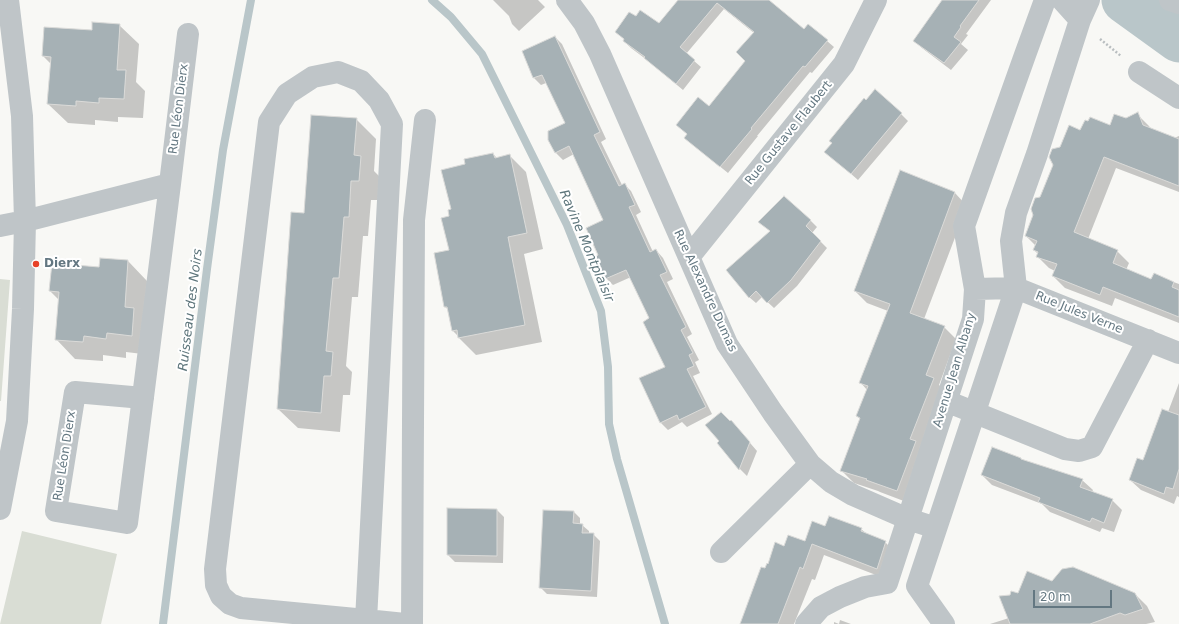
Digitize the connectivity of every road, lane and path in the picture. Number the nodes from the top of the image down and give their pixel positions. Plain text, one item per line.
1 (8, 0) edge
2 (567, 0) edge
3 (1045, 0) edge
4 (1062, 0) edge
5 (1170, 0) edge
6 (872, 1) edge
7 (1179, 4) edge
8 (1085, 9) edge
9 (188, 34) dead end
10 (1098, 38) dead end
11 (1140, 72) joint
12 (1179, 98) edge
13 (425, 120) dead end
14 (170, 184) junction
15 (25, 221) junction
16 (0, 226) edge
17 (689, 257) junction
18 (1016, 288) junction
19 (975, 289) junction
20 (1148, 340) junction
21 (1179, 353) edge
22 (143, 398) junction
23 (946, 401) junction
24 (975, 413) junction
25 (810, 464) junction
26 (0, 508) edge
27 (908, 519) junction
28 (936, 528) junction
29 (721, 552) dead end
30 (366, 620) junction
31 (405, 624) edge
32 (412, 624) edge
33 (806, 624) edge
34 (944, 624) edge

1 - 15 street
2 - 17 street, Rue Alexandre Dumas
3 - 19 street, Avenue Jean Albany
4 - 8 street
5 - 7 street
6 - 17 street, Rue Gustave Flaubert
8 - 18 street
9 - 14 street, Rue Léon Dierx
10 - 11 path
11 - 12 street
13 - 32 street
14 - 15 street
14 - 22 street, Rue Léon Dierx
15 - 16 street
15 - 26 street
17 - 25 street, Rue Alexandre Dumas
18 - 19 street, Rue Jules Verne
18 - 20 street, Rue Jules Verne
18 - 24 street
19 - 23 street, Avenue Jean Albany
20 - 21 street, Rue Jules Verne
20 - 24 street
22 - 22 street, Rue Léon Dierx
23 - 24 street
23 - 27 street, Avenue Jean Albany
24 - 28 street
25 - 27 street, Rue Alexandre Dumas
25 - 29 street
27 - 28 street, Rue Alexandre Dumas
27 - 33 street, Avenue Jean Albany
28 - 34 street
30 - 30 street
30 - 31 street

